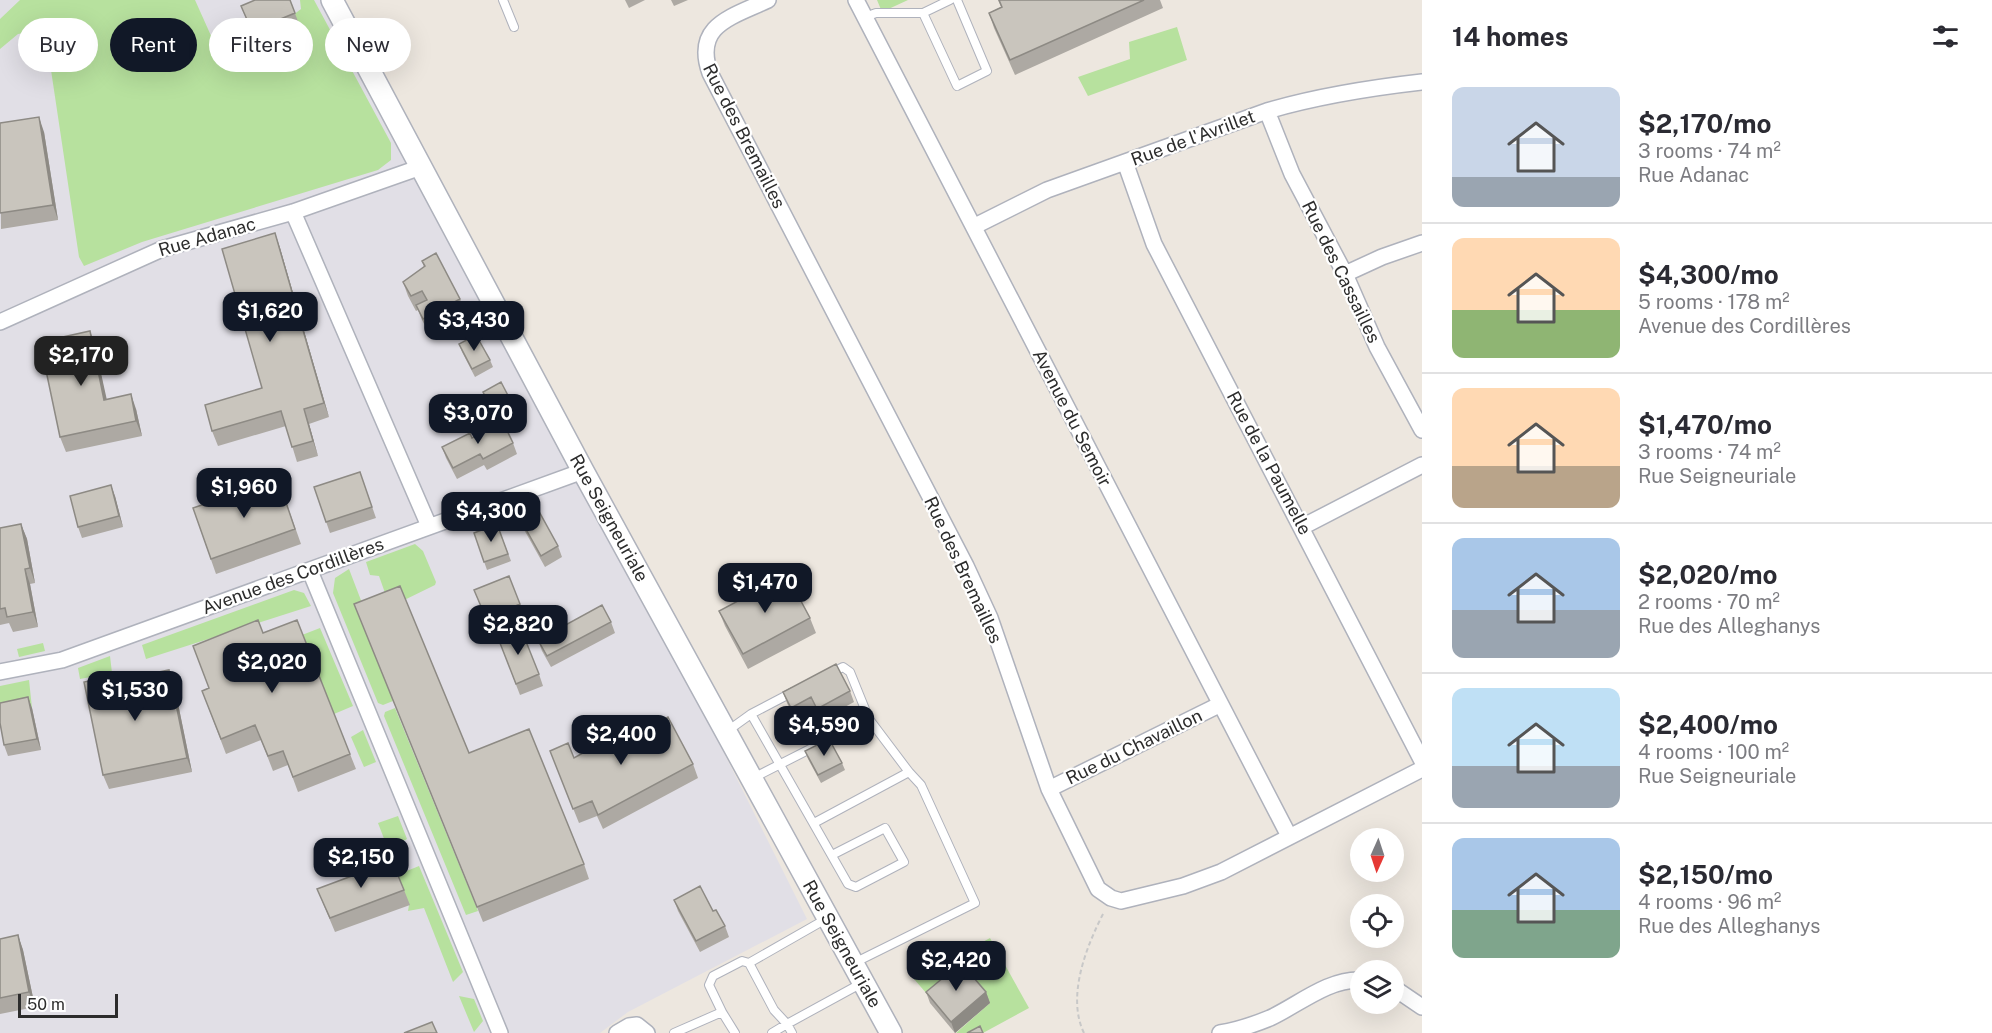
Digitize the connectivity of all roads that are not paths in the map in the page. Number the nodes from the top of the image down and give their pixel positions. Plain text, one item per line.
1 (332, 0) edge
2 (503, 0) edge
3 (768, 0) edge
4 (856, 0) edge
5 (950, 0) edge
6 (957, 0) edge
7 (923, 13) junction
8 (865, 17) junction
9 (514, 27) dead end
10 (1422, 82) edge
11 (1267, 111) junction
12 (1125, 162) junction
13 (421, 167) junction
14 (293, 212) junction
15 (975, 226) junction
16 (1422, 243) edge
17 (1345, 274) junction
18 (0, 322) edge
19 (1422, 430) edge
20 (1422, 465) edge
21 (583, 471) junction
22 (429, 526) junction
23 (1302, 527) junction
24 (310, 571) junction
25 (0, 672) edge
26 (822, 677) edge
27 (802, 688) edge
28 (1219, 705) junction
29 (751, 714) junction
30 (869, 719) junction
31 (726, 732) junction
32 (1422, 761) edge
33 (779, 766) junction
34 (1422, 770) edge
35 (909, 771) junction
36 (752, 779) junction
37 (1049, 789) junction
38 (814, 823) junction
39 (1289, 836) junction
40 (832, 855) junction
41 (828, 918) junction
42 (749, 963) junction
43 (853, 964) junction
44 (1350, 979) edge
45 (863, 982) junction
46 (1404, 995) edge
47 (1422, 1007) edge
48 (722, 1012) junction
49 (787, 1024) junction
50 (500, 1033) edge
51 (617, 1033) edge
52 (647, 1033) edge
53 (674, 1033) edge
54 (735, 1033) edge
55 (772, 1033) edge
56 (792, 1033) edge
57 (891, 1033) edge
58 (1220, 1033) edge

1 - 13 street, Rue Seigneuriale
2 - 9 lane
3 - 37 street, Rue des Bremailles
4 - 8 street, Avenue du Semoir
5 - 7 lane
6 - 7 lane
7 - 8 lane
8 - 15 street, Avenue du Semoir
10 - 11 street, Rue de l'Avrillet
11 - 12 street, Rue de l'Avrillet
11 - 17 street, Rue des Cassailles
12 - 15 street, Rue de l'Avrillet
12 - 23 street, Rue de la Paumelle
13 - 14 street, Rue Adanac
13 - 21 street, Rue Seigneuriale
14 - 18 street, Rue Adanac
14 - 22 street
15 - 28 street, Avenue du Semoir
16 - 17 street
17 - 19 street, Rue des Cassailles
20 - 23 street
21 - 22 street, Avenue des Cordillères
21 - 31 street, Rue Seigneuriale
22 - 24 street, Avenue des Cordillères
23 - 32 street, Rue de la Paumelle
24 - 25 street, Avenue des Cordillères
24 - 50 street
26 - 30 lane
27 - 29 lane
28 - 37 street, Rue du Chavaillon
28 - 39 street, Avenue du Semoir
29 - 31 lane
29 - 33 lane
30 - 33 lane
30 - 35 lane
31 - 36 street, Rue Seigneuriale
33 - 36 lane
33 - 38 lane
34 - 39 street
35 - 38 lane
35 - 43 lane
36 - 41 street, Rue Seigneuriale
37 - 39 street, Rue des Bremailles
38 - 40 lane
40 - 40 lane
41 - 42 lane
41 - 43 street, Rue Seigneuriale
42 - 48 lane
42 - 49 lane
43 - 45 street, Rue Seigneuriale
44 - 58 street
45 - 49 lane
45 - 57 street, Rue Seigneuriale
46 - 47 street
48 - 53 lane
48 - 54 lane
49 - 55 lane
49 - 56 lane
51 - 52 street

